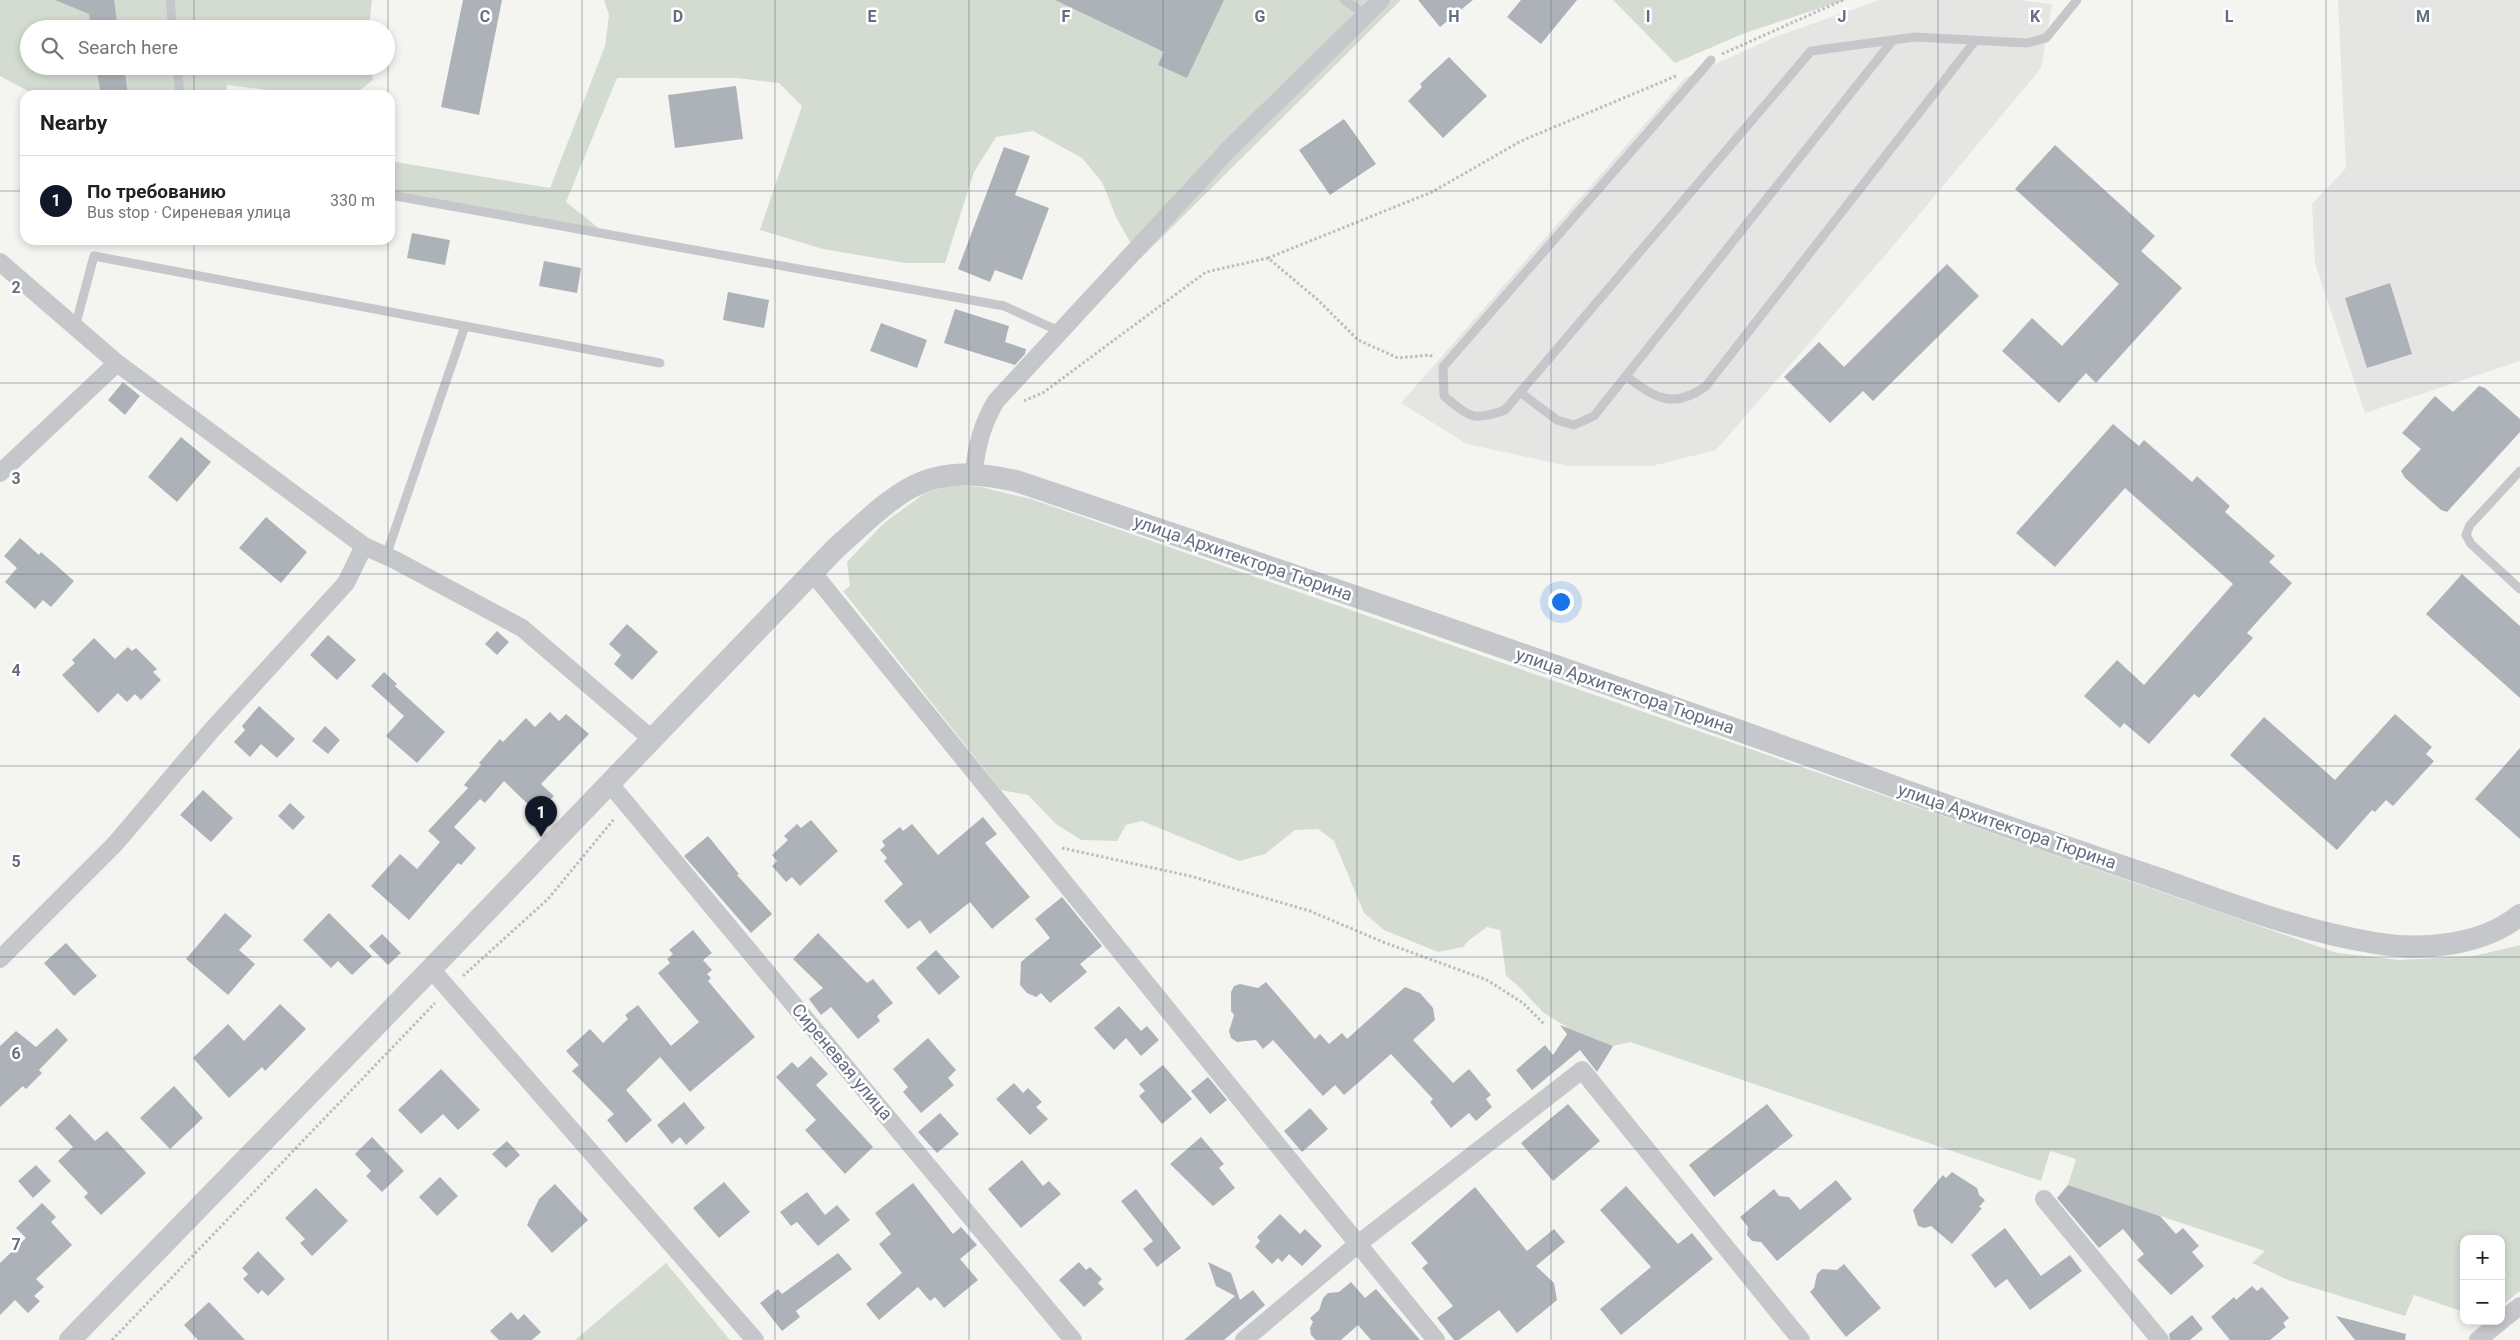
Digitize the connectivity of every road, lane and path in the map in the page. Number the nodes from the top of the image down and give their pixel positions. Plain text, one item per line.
1 (170, 0) edge
2 (1344, 0) edge
3 (1382, 0) edge
4 (1844, 0) edge
5 (2077, 0) edge
6 (1366, 16) junction
7 (172, 20) edge
8 (1893, 40) junction
9 (1975, 41) junction
10 (1711, 60) joint
11 (1680, 74) dead end
12 (178, 75) edge
13 (179, 90) edge
14 (395, 196) edge
15 (1268, 258) junction
16 (0, 262) edge
17 (465, 326) junction
18 (75, 327) junction
19 (1059, 331) junction
20 (117, 363) junction
21 (660, 363) dead end
22 (1443, 367) junction
23 (1626, 376) junction
24 (1520, 393) junction
25 (1018, 403) dead end
26 (2520, 471) edge
27 (974, 473) junction
28 (0, 474) edge
29 (364, 546) junction
30 (386, 556) junction
31 (812, 572) junction
32 (2520, 590) edge
33 (653, 740) junction
34 (610, 784) junction
35 (626, 804) junction
36 (1032, 841) junction
37 (2520, 915) edge
38 (0, 959) edge
39 (432, 969) junction
40 (448, 989) junction
41 (1545, 1024) dead end
42 (2044, 1199) dead end
43 (1358, 1244) junction
44 (2520, 1306) edge
45 (2505, 1318) edge
46 (2496, 1325) edge
47 (70, 1340) edge
48 (112, 1340) edge
49 (755, 1340) edge
50 (1073, 1340) edge
51 (1244, 1340) edge
52 (1436, 1340) edge
53 (1801, 1340) edge
54 (2160, 1340) edge
55 (2478, 1340) edge

1 - 7 lane
2 - 6 lane
3 - 6 street
4 - 10 path
5 - 9 lane
6 - 19 street
8 - 9 lane
8 - 23 lane
8 - 24 lane
9 - 23 lane
10 - 22 lane
11 - 15 path
12 - 13 lane
14 - 19 lane
15 - 22 path
15 - 25 path
16 - 18 street
17 - 18 lane
17 - 21 lane
17 - 30 lane
18 - 20 street
19 - 27 street
20 - 28 street
20 - 29 street
22 - 24 lane
23 - 24 lane
26 - 32 lane
27 - 31 street, улица Архитектора Тюрина
27 - 37 street, улица Архитектора Тюрина
29 - 30 street
29 - 38 street
30 - 33 street
31 - 33 street, улица Архитектора Тюрина
31 - 36 street
33 - 34 street, улица Архитектора Тюрина
34 - 35 street, Сиреневая улица
34 - 39 street, улица Архитектора Тюрина
35 - 40 path
35 - 50 street, Сиреневая улица
36 - 41 path
36 - 43 street
39 - 40 street
39 - 47 street, улица Архитектора Тюрина
40 - 48 path
40 - 49 street
42 - 54 street
43 - 51 street
43 - 52 street
43 - 53 street
44 - 45 street
46 - 55 street

